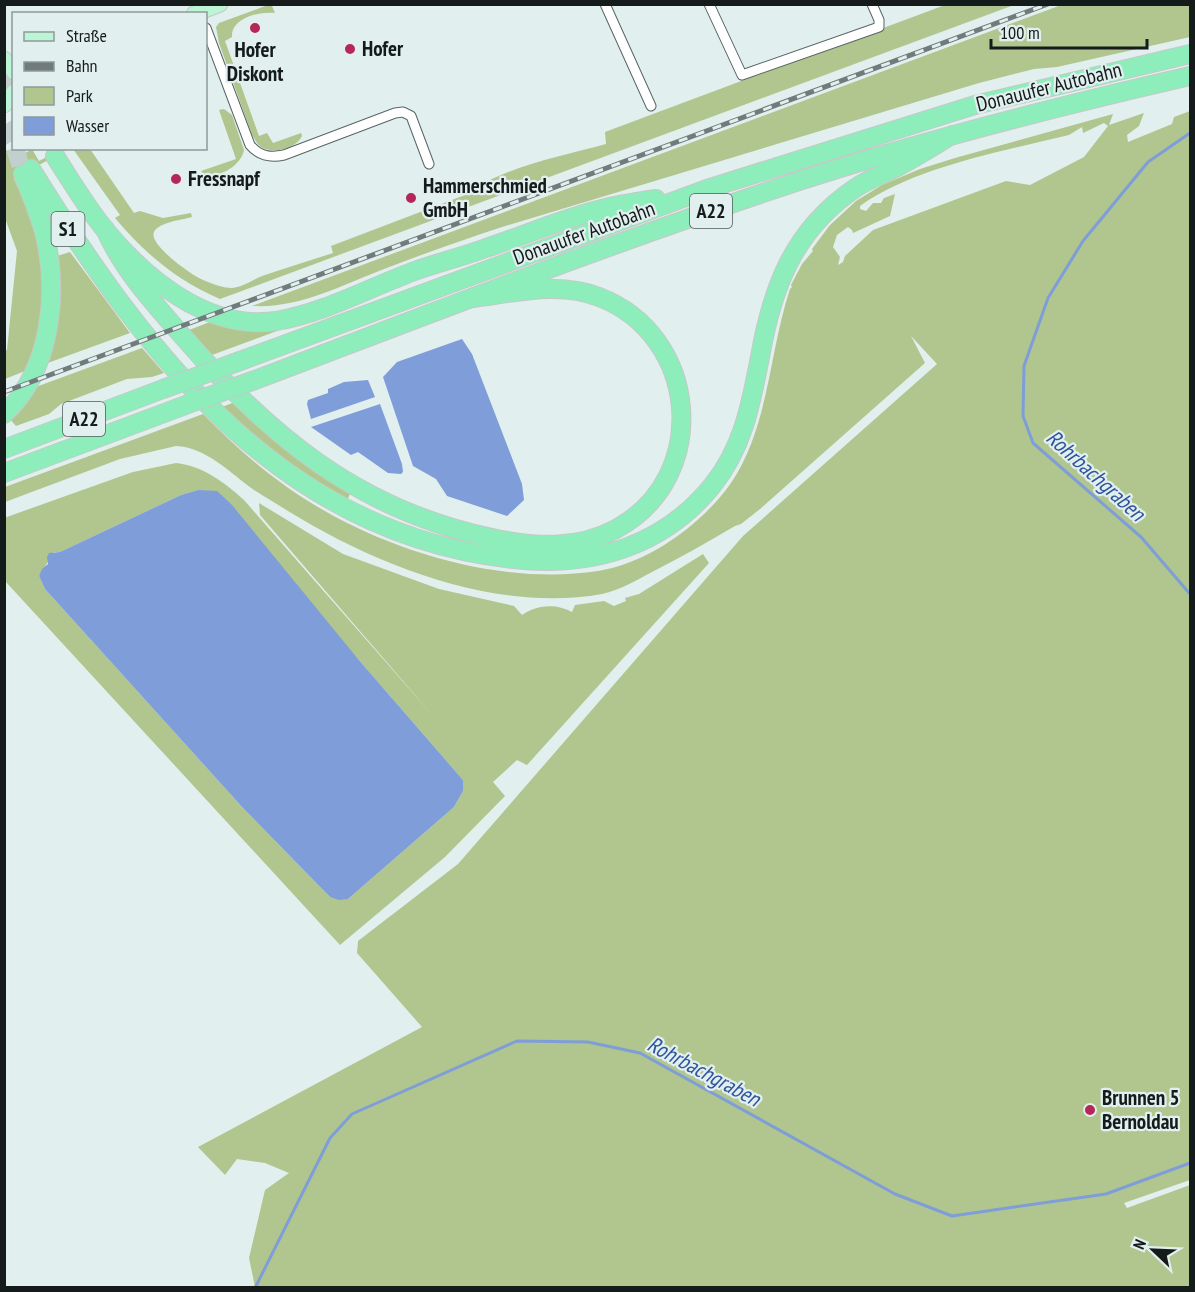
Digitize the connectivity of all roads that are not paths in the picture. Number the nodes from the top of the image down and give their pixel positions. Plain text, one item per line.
1 (220, 4) edge
2 (605, 4) edge
3 (709, 4) edge
4 (872, 4) edge
5 (200, 12) edge
6 (207, 31) edge
7 (1191, 54) edge
8 (1191, 76) edge
9 (651, 106) dead end
10 (952, 135) junction
11 (55, 156) dead end
12 (429, 164) dead end
13 (710, 189) junction
14 (105, 230) junction
15 (473, 297) junction
16 (4, 414) edge
17 (4, 448) edge
18 (4, 473) edge

1 - 5 main road
2 - 9 street
3 - 4 street
6 - 12 street
7 - 13 highway, Donauufer Autobahn / A22
8 - 10 highway, Donauufer Autobahn / A22
10 - 15 highway, Donauufer Autobahn / A22
10 - 16 highway, S1
11 - 14 highway, S1
13 - 14 highway, S1
13 - 17 highway, Donauufer Autobahn / A22, bridge
14 - 15 highway
15 - 18 highway, Donauufer Autobahn / A22, bridge

